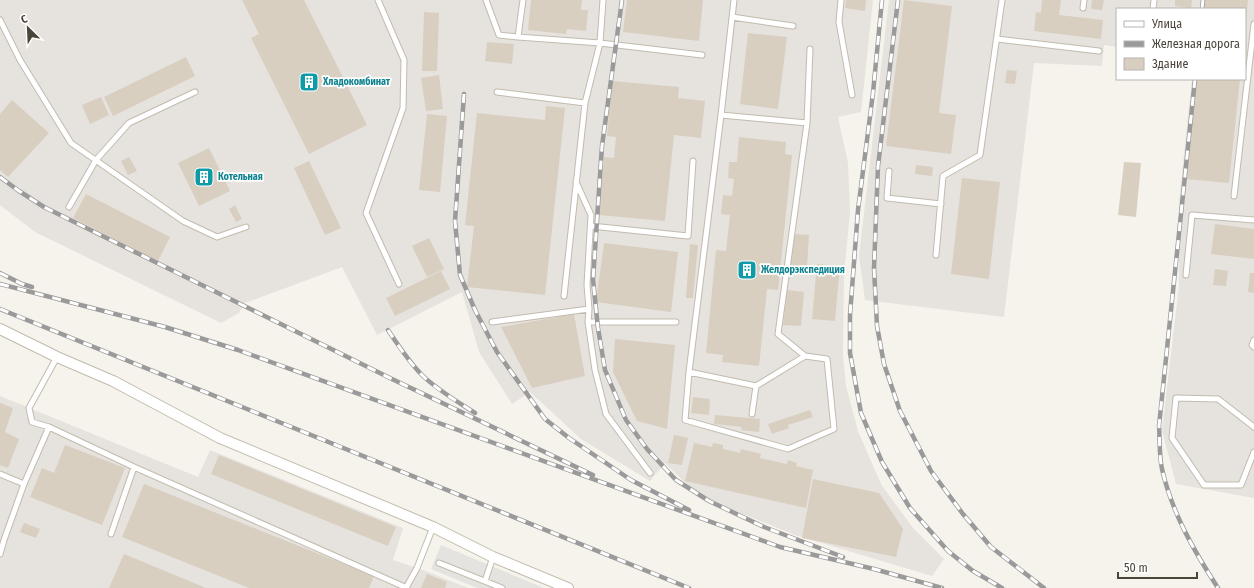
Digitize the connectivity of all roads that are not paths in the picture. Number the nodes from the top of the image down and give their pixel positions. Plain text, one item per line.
1 (378, 0) edge
2 (486, 0) edge
3 (523, 0) edge
4 (604, 0) edge
5 (734, 0) edge
6 (841, 0) edge
7 (1002, 0) edge
8 (1084, 0) edge
9 (1083, 8) dead end
10 (732, 17) junction
11 (0, 20) edge
12 (1254, 24) edge
13 (793, 26) dead end
14 (518, 38) junction
15 (997, 39) junction
16 (600, 43) junction
17 (810, 49) dead end
18 (1099, 52) dead end
19 (702, 55) dead end
20 (196, 92) dead end
21 (497, 92) dead end
22 (852, 95) dead end
23 (585, 103) junction
24 (721, 115) junction
25 (807, 123) junction
26 (96, 160) junction
27 (693, 161) dead end
28 (889, 171) dead end
29 (576, 182) junction
30 (1234, 196) dead end
31 (941, 204) junction
32 (69, 207) dead end
33 (1254, 220) edge
34 (590, 226) junction
35 (246, 227) dead end
36 (936, 255) dead end
37 (1186, 275) dead end
38 (399, 284) dead end
39 (564, 296) dead end
40 (589, 309) junction
41 (492, 322) dead end
42 (588, 322) junction
43 (676, 322) dead end
44 (0, 329) edge
45 (1254, 340) edge
46 (1254, 347) edge
47 (805, 356) junction
48 (57, 357) junction
49 (689, 372) junction
50 (756, 386) junction
51 (752, 414) dead end
52 (49, 427) junction
53 (1254, 428) edge
54 (1254, 452) edge
55 (134, 467) junction
56 (650, 472) dead end
57 (0, 474) edge
58 (24, 484) junction
59 (433, 527) junction
60 (111, 534) dead end
61 (0, 554) edge
62 (494, 557) junction
63 (439, 563) dead end
64 (485, 581) junction
65 (407, 588) edge
66 (502, 588) edge
67 (568, 588) edge

1 - 38 lane
2 - 14 lane
3 - 14 lane
4 - 16 lane
5 - 10 lane
6 - 22 lane
7 - 15 lane
8 - 9 lane
10 - 13 lane
10 - 24 lane
11 - 26 lane
12 - 30 lane
14 - 16 lane
15 - 18 lane
15 - 31 lane
16 - 19 lane
16 - 23 lane
17 - 25 lane
20 - 26 lane
21 - 23 lane
23 - 29 lane
24 - 25 lane
24 - 49 lane
25 - 47 lane
26 - 32 lane
26 - 35 lane
27 - 34 lane
28 - 31 lane
29 - 34 lane
29 - 39 lane
31 - 36 lane
33 - 37 lane
34 - 40 lane
40 - 41 lane
40 - 42 lane
42 - 43 lane
42 - 56 lane
44 - 48 street
45 - 46 lane
47 - 49 lane
47 - 50 lane
48 - 52 lane
48 - 59 street
49 - 50 lane
50 - 51 lane
52 - 55 lane
52 - 58 lane
53 - 54 lane
55 - 60 lane
55 - 65 lane
57 - 58 lane
58 - 61 lane
59 - 62 street
59 - 65 lane
62 - 64 lane
62 - 67 street
63 - 64 lane
64 - 66 lane

